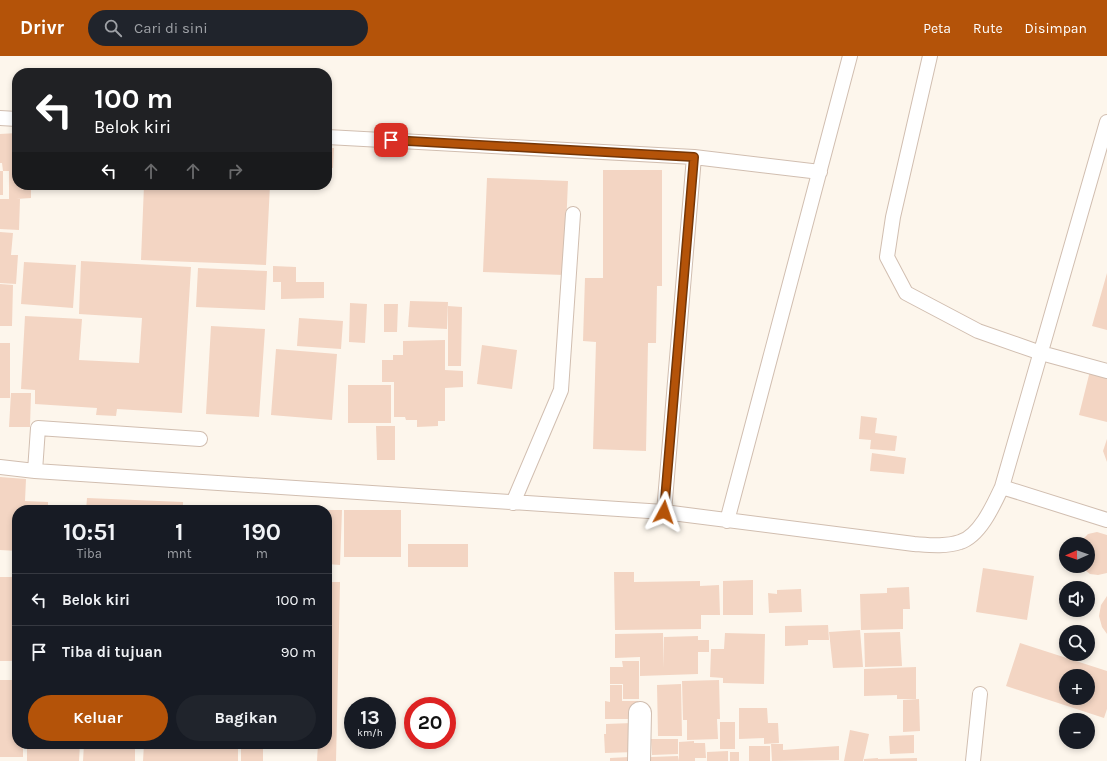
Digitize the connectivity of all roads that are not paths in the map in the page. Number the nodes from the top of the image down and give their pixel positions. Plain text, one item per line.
1 (850, 56) edge
2 (930, 56) edge
3 (0, 118) edge
4 (12, 119) edge
5 (1107, 122) edge
6 (332, 137) edge
7 (694, 157) junction
8 (820, 172) junction
9 (573, 214) dead end
10 (1041, 353) junction
11 (1107, 371) edge
12 (200, 439) dead end
13 (0, 467) edge
14 (35, 471) junction
15 (1002, 487) junction
16 (513, 502) junction
17 (664, 512) junction
18 (1107, 520) edge
19 (727, 521) junction
20 (980, 694) dead end
21 (640, 713) dead end
22 (639, 761) edge
23 (973, 761) edge

1 - 8 lane
2 - 10 lane
3 - 4 lane
5 - 10 lane
6 - 7 lane
7 - 8 lane
7 - 17 lane
8 - 19 lane
9 - 16 lane
10 - 11 lane
10 - 15 lane
12 - 14 lane
13 - 14 lane
14 - 16 lane
15 - 18 lane
15 - 19 lane
16 - 17 lane
17 - 19 lane
20 - 23 lane
21 - 22 street

